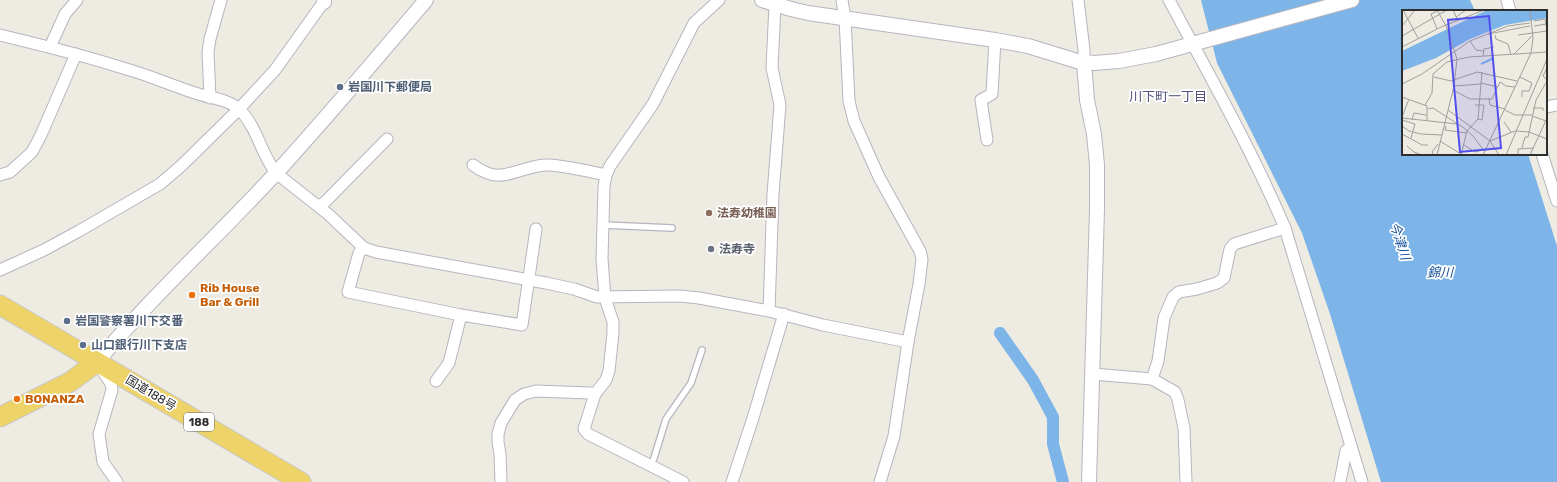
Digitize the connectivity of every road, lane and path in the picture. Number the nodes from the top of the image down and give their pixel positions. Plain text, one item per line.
1 (76, 0) edge
2 (221, 0) edge
3 (426, 0) edge
4 (719, 0) edge
5 (762, 0) edge
6 (842, 0) edge
7 (1078, 0) edge
8 (1169, 0) edge
9 (1352, 0) edge
10 (1507, 0) edge
11 (324, 1) edge
12 (776, 5) junction
13 (1510, 10) edge
14 (845, 18) junction
15 (0, 36) edge
16 (995, 40) junction
17 (1197, 43) junction
18 (50, 47) junction
19 (76, 54) junction
20 (1084, 62) junction
21 (210, 98) junction
22 (1557, 105) edge
23 (1547, 108) edge
24 (239, 109) junction
25 (387, 139) dead end
26 (987, 140) dead end
27 (1542, 155) edge
28 (473, 165) dead end
29 (276, 173) junction
30 (0, 175) edge
31 (606, 176) junction
32 (1557, 200) edge
33 (318, 206) junction
34 (602, 225) junction
35 (672, 228) dead end
36 (1285, 228) junction
37 (536, 229) dead end
38 (364, 248) junction
39 (1, 266) edge
40 (528, 279) junction
41 (605, 298) junction
42 (0, 305) edge
43 (769, 311) junction
44 (784, 314) junction
45 (461, 315) junction
46 (908, 342) junction
47 (702, 350) dead end
48 (97, 362) junction
49 (1093, 374) junction
50 (1152, 379) junction
51 (436, 381) dead end
52 (595, 394) junction
53 (0, 417) edge
54 (1351, 446) junction
55 (650, 466) junction
56 (117, 482) edge
57 (301, 482) edge
58 (501, 482) edge
59 (683, 482) edge
60 (732, 482) edge
61 (880, 482) edge
62 (1089, 482) edge
63 (1186, 482) edge
64 (1340, 482) edge
65 (1362, 482) edge

1 - 18 street
2 - 21 street
3 - 29 street
4 - 31 street
5 - 12 street
6 - 14 street
7 - 20 street
8 - 17 street
9 - 17 street
10 - 13 street
11 - 24 street
12 - 14 street
12 - 43 street
14 - 16 street
14 - 46 street
15 - 18 street
16 - 20 street
16 - 26 street
17 - 20 street
17 - 36 street
18 - 19 street
19 - 21 street
19 - 30 street
20 - 49 street
21 - 24 street
22 - 23 street
24 - 29 street
24 - 39 street
25 - 33 street
27 - 32 street
28 - 31 street
29 - 33 street
29 - 48 street
31 - 34 street
33 - 38 street
34 - 35 lane
34 - 41 street
36 - 50 street
36 - 54 street
37 - 40 street
38 - 40 street
38 - 45 street
40 - 41 street
40 - 45 street
41 - 43 street
41 - 52 street
42 - 48 highway, 国道188号 / 188
43 - 44 street
44 - 46 street
44 - 60 street
45 - 51 street
46 - 61 street
47 - 55 lane
48 - 53 highway
48 - 56 street
48 - 57 highway, 国道188号 / 188
49 - 50 street
49 - 62 street
50 - 63 street
52 - 55 street
52 - 58 street
54 - 64 street
54 - 65 street
55 - 59 street

